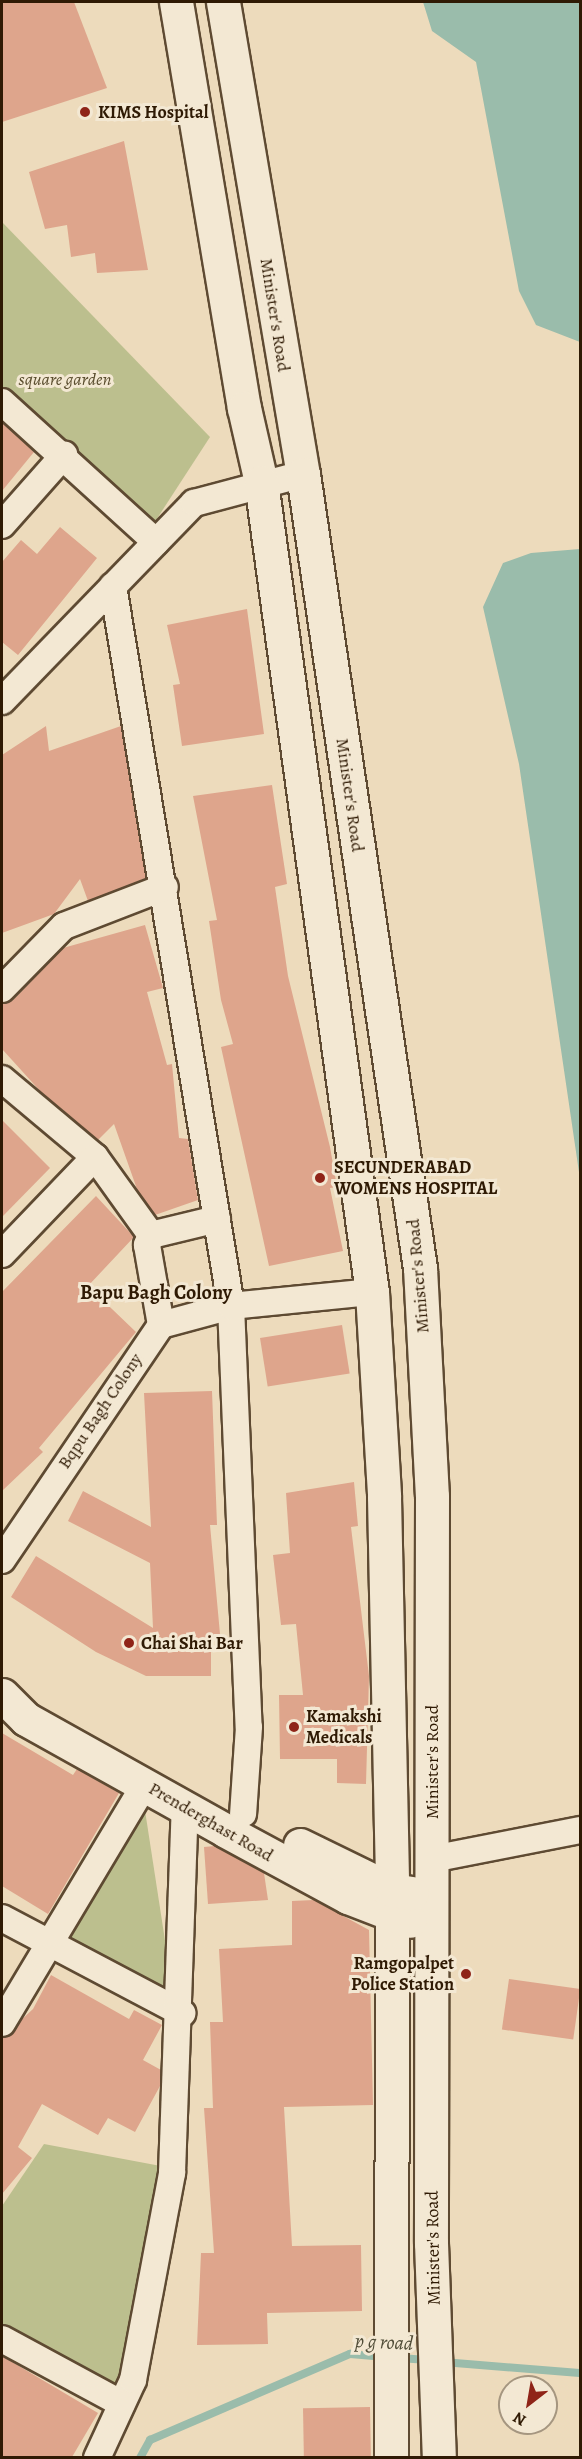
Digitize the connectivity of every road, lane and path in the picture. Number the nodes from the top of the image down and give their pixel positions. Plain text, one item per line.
1 (176, 2) edge
2 (223, 2) edge
3 (2, 402) edge
4 (64, 455) junction
5 (303, 474) junction
6 (261, 482) junction
7 (2, 525) edge
8 (156, 542) junction
9 (113, 586) junction
10 (2, 701) edge
11 (165, 887) junction
12 (2, 989) edge
13 (2, 1078) edge
14 (95, 1157) junction
15 (217, 1219) junction
16 (151, 1235) junction
17 (2, 1254) edge
18 (372, 1292) junction
19 (231, 1306) junction
20 (161, 1325) junction
21 (2, 1560) edge
22 (2, 1689) edge
23 (2, 1695) edge
24 (145, 1784) junction
25 (185, 1808) junction
26 (243, 1814) junction
27 (580, 1830) edge
28 (432, 1859) junction
29 (392, 1903) junction
30 (433, 1911) junction
31 (2, 1918) edge
32 (50, 1946) junction
33 (182, 2013) junction
34 (2, 2023) edge
35 (2, 2338) edge
36 (122, 2404) junction
37 (97, 2457) edge
38 (391, 2457) edge
39 (439, 2457) edge

1 - 6 main road
2 - 5 main road, Minister's Road
3 - 4 street
4 - 7 street
4 - 8 street
5 - 6 street
5 - 28 main road, Minister's Road
6 - 8 street
6 - 18 main road
8 - 9 street
9 - 10 street
9 - 11 street
11 - 12 street
11 - 15 street
13 - 14 street
14 - 16 street
14 - 17 street
15 - 16 street
15 - 19 street
16 - 20 street
18 - 19 street
18 - 29 main road
19 - 20 street
19 - 26 street
20 - 21 street, Bqpu Bagh Colony
22 - 26 main road, Prenderghast Road
23 - 24 main road, Prenderghast Road
24 - 25 main road, Prenderghast Road
24 - 32 street
25 - 29 main road, Prenderghast Road
25 - 33 street
26 - 29 main road, Prenderghast Road
27 - 28 street
28 - 30 main road, Minister's Road
29 - 30 main road, Prenderghast Road
29 - 38 main road
30 - 39 main road, Minister's Road
31 - 32 street
32 - 33 street
32 - 34 street
33 - 36 street
35 - 36 street
36 - 37 street

